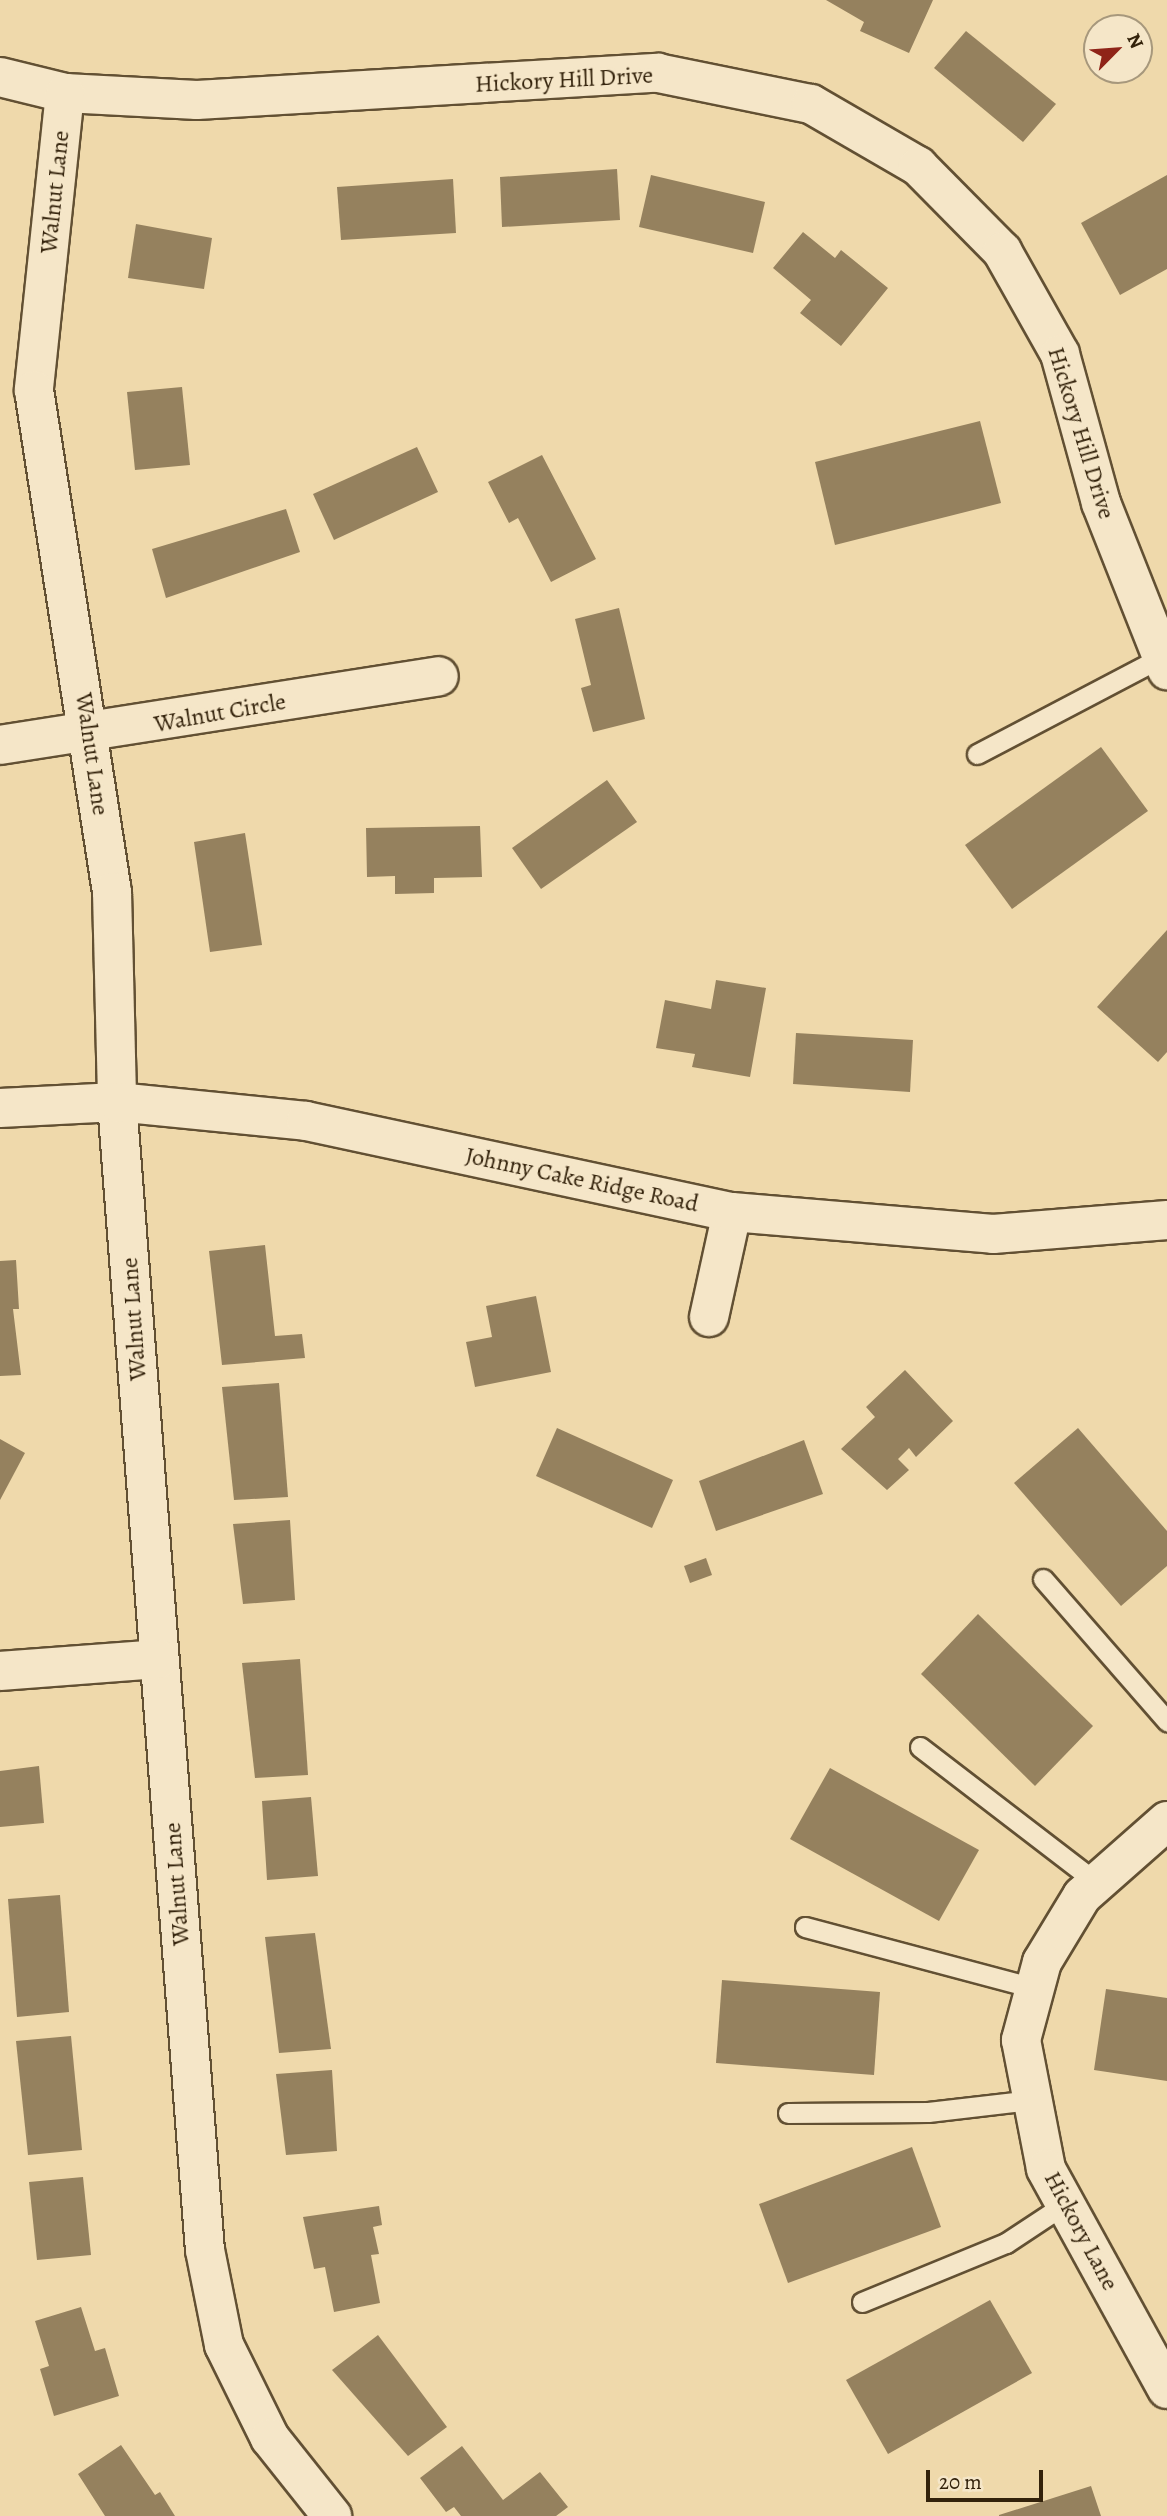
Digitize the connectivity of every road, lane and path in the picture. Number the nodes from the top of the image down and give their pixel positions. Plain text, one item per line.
1 (0, 77) edge
2 (65, 93) junction
3 (1163, 664) edge
4 (439, 676) dead end
5 (90, 735) junction
6 (0, 745) edge
7 (977, 754) dead end
8 (117, 1102) junction
9 (0, 1108) edge
10 (732, 1212) junction
11 (1167, 1220) edge
12 (709, 1317) dead end
13 (1043, 1579) dead end
14 (159, 1659) junction
15 (0, 1671) edge
16 (1167, 1721) edge
17 (920, 1747) dead end
18 (1167, 1821) edge
19 (1097, 1882) junction
20 (805, 1927) dead end
21 (1035, 1988) junction
22 (1032, 2100) junction
23 (788, 2113) dead end
24 (1065, 2204) junction
25 (862, 2302) dead end
26 (1167, 2389) edge
27 (332, 2516) edge

1 - 2 street, Hickory Hill Drive
2 - 3 street, Hickory Hill Drive
2 - 5 street, Walnut Lane
3 - 7 lane
4 - 5 street, Walnut Circle
5 - 6 street, Walnut Circle
5 - 8 street, Walnut Lane
8 - 9 street, Johnny Cake Ridge Road
8 - 10 street, Johnny Cake Ridge Road
8 - 14 street, Walnut Lane
10 - 11 street, Johnny Cake Ridge Road
10 - 12 street
13 - 16 lane
14 - 15 street
14 - 27 street, Walnut Lane
17 - 19 lane
18 - 19 street, Hickory Lane
19 - 21 street, Hickory Lane
20 - 21 lane
21 - 22 street, Hickory Lane
22 - 23 lane
22 - 24 street, Hickory Lane
24 - 25 lane
24 - 26 street, Hickory Lane

